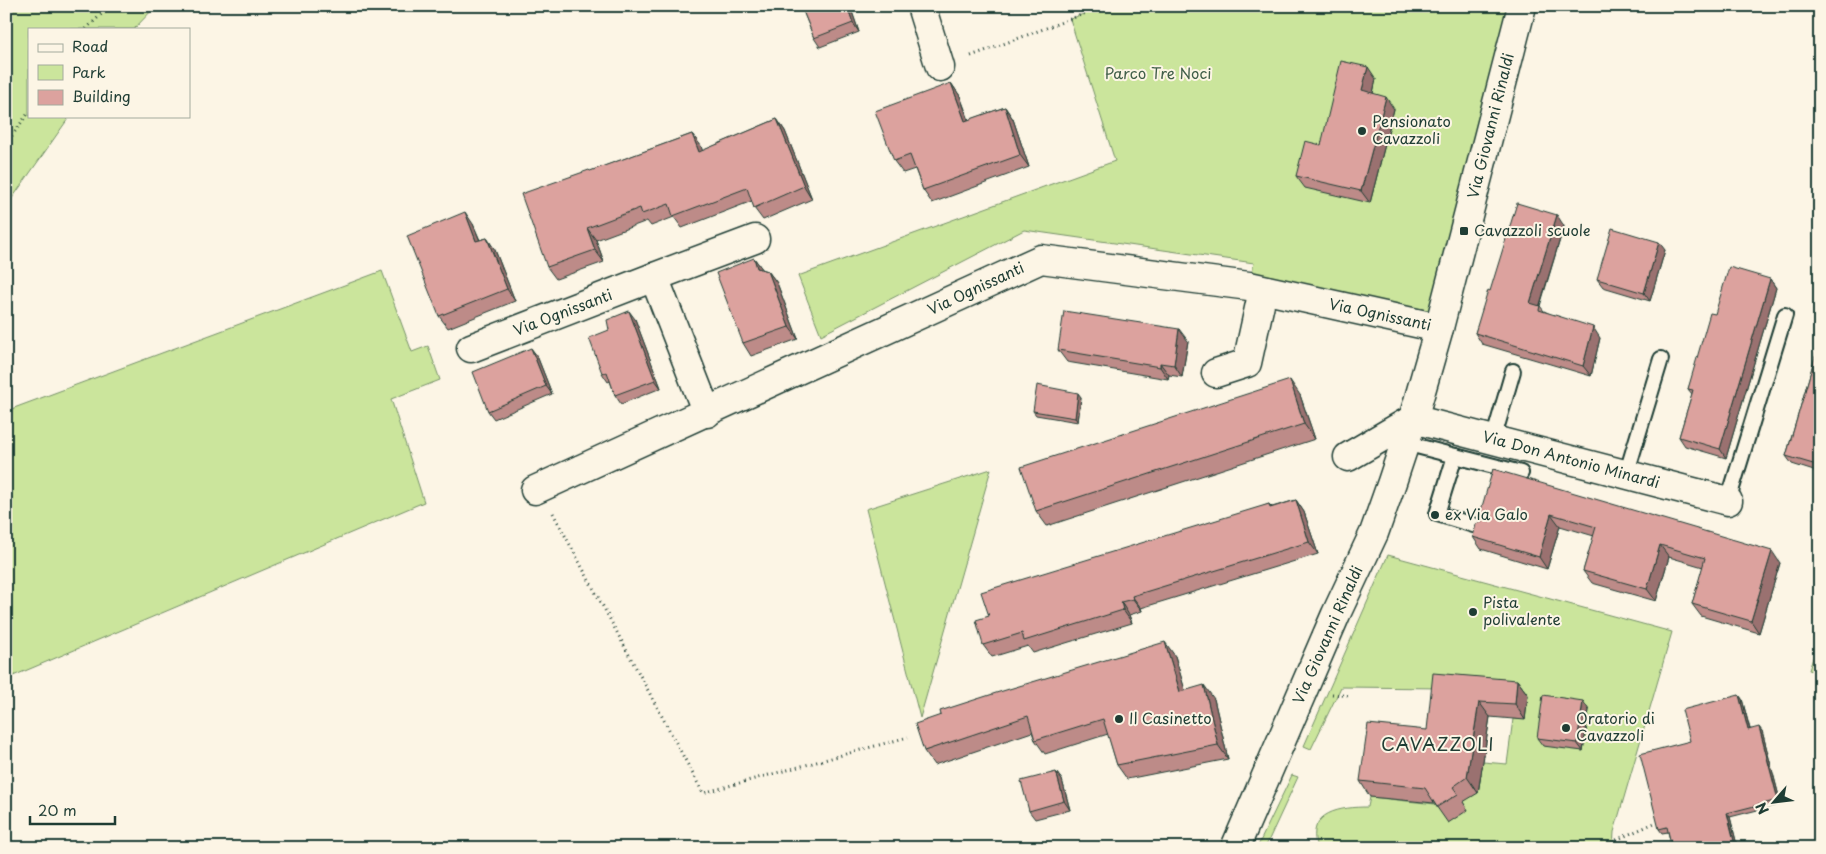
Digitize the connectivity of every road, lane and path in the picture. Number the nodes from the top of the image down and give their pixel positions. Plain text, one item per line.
1 (110, 6) edge
2 (921, 6) edge
3 (1105, 6) edge
4 (1522, 6) edge
5 (87, 28) edge
6 (971, 56) dead end
7 (940, 67) dead end
8 (28, 113) edge
9 (6, 144) edge
10 (755, 239) dead end
11 (654, 277) junction
12 (1263, 290) junction
13 (1785, 315) dead end
14 (1439, 328) junction
15 (471, 348) dead end
16 (1661, 359) dead end
17 (1513, 371) dead end
18 (1216, 373) dead end
19 (707, 413) junction
20 (1409, 431) junction
21 (1492, 440) junction
22 (1455, 456) junction
23 (1348, 457) dead end
24 (1521, 473) dead end
25 (1626, 475) junction
26 (542, 498) joint
27 (1728, 501) joint
28 (1483, 528) edge
29 (1326, 693) dead end
30 (1351, 696) dead end
31 (908, 737) dead end
32 (1659, 821) edge
33 (1235, 848) edge
34 (1598, 848) edge

1 - 5 path
2 - 7 street
3 - 6 path
4 - 14 street, Via Giovanni Rinaldi
8 - 9 path
10 - 11 street, Via Ognissanti
11 - 15 street, Via Ognissanti
11 - 19 street
12 - 14 street, Via Ognissanti
12 - 18 street
12 - 19 street, Via Ognissanti
13 - 27 lane
14 - 20 street, Via Giovanni Rinaldi
16 - 25 lane
17 - 21 lane
19 - 26 street, Via Ognissanti
20 - 21 street, Via Don Antonio Minardi
20 - 22 lane
20 - 23 street
20 - 33 street, Via Giovanni Rinaldi
21 - 25 street, Via Don Antonio Minardi
22 - 24 lane
22 - 28 lane
25 - 27 street, Via Don Antonio Minardi
26 - 31 path
29 - 30 path
32 - 34 path

